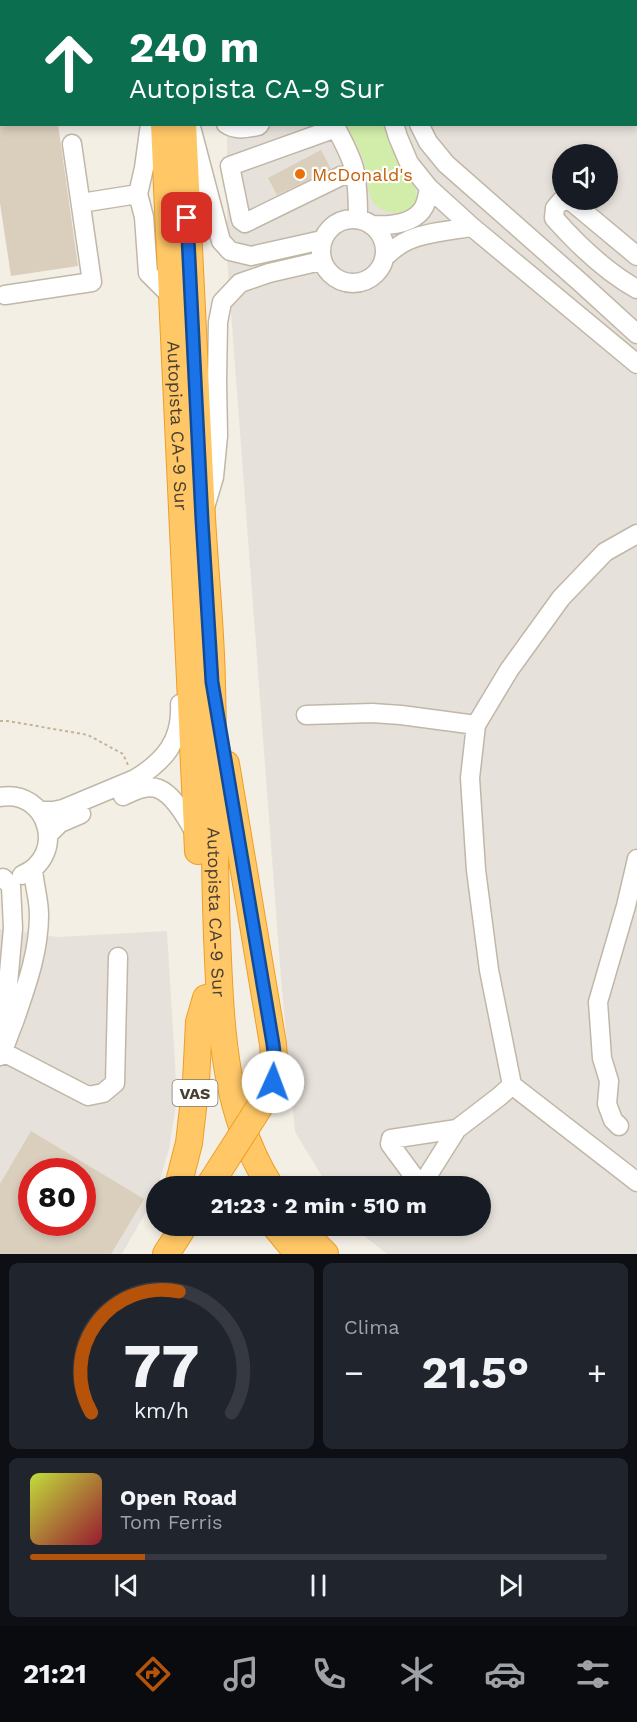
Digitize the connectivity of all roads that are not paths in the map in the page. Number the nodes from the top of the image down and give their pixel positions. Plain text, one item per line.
1 (150, 126) edge
2 (164, 126) edge
3 (183, 126) edge
4 (191, 126) edge
5 (229, 126) edge
6 (252, 126) edge
7 (335, 126) edge
8 (395, 126) edge
9 (420, 126) edge
10 (72, 144) dead end
11 (355, 174) junction
12 (429, 188) junction
13 (138, 194) junction
14 (81, 203) junction
15 (365, 222) junction
16 (472, 227) junction
17 (322, 240) junction
18 (637, 255) edge
19 (385, 257) junction
20 (321, 261) junction
21 (525, 271) junction
22 (580, 282) junction
23 (637, 289) edge
24 (5, 295) dead end
25 (172, 297) junction
26 (572, 310) junction
27 (617, 317) junction
28 (635, 329) edge
29 (637, 364) edge
30 (192, 528) junction
31 (637, 534) edge
32 (212, 682) junction
33 (306, 716) dead end
34 (476, 725) junction
35 (0, 797) edge
36 (39, 811) junction
37 (48, 835) junction
38 (197, 835) junction
39 (637, 859) edge
40 (33, 869) junction
41 (2, 877) edge
42 (118, 957) dead end
43 (206, 998) junction
44 (1, 1054) edge
45 (512, 1085) junction
46 (619, 1126) dead end
47 (457, 1129) dead end
48 (181, 1176) edge
49 (215, 1176) edge
50 (244, 1176) edge
51 (264, 1176) edge
52 (637, 1182) edge
53 (159, 1236) edge
54 (178, 1236) edge
55 (283, 1236) edge
56 (307, 1236) edge
57 (151, 1254) edge
58 (166, 1254) edge
59 (298, 1254) edge
60 (325, 1254) edge

1 - 13 street
2 - 25 highway, Autopista CA-9 Sur
3 - 30 highway, Autopista CA-9 Sur
4 - 17 street
5 - 6 street
7 - 11 street
7 - 11 street
8 - 12 street
9 - 22 street
10 - 14 street
11 - 15 street
12 - 15 street
12 - 16 street
13 - 14 street
13 - 25 street
14 - 24 street
15 - 17 street
15 - 19 street
16 - 19 street
16 - 21 street
17 - 20 street
18 - 23 street
19 - 20 street
20 - 30 street
21 - 22 street
21 - 26 street
22 - 27 street
25 - 30 highway, Autopista CA-9 Sur
26 - 27 street
26 - 29 street
27 - 28 street
30 - 32 highway, Autopista CA-9 Sur
30 - 36 street
30 - 38 highway, Autopista CA-9 Sur
31 - 34 street
32 - 49 highway, bridge
32 - 51 highway, Autopista CA-9 Sur
33 - 34 street
34 - 45 street
35 - 36 street
36 - 37 street
37 - 38 street
37 - 40 street
38 - 43 highway, Autopista CA-9 Sur
39 - 46 street
40 - 41 street
40 - 44 street
41 - 44 street
42 - 44 street
43 - 48 highway, VAS
43 - 50 highway, Autopista CA-9 Sur
45 - 47 street
45 - 52 street
53 - 57 highway
54 - 58 highway
55 - 59 highway
56 - 60 highway

